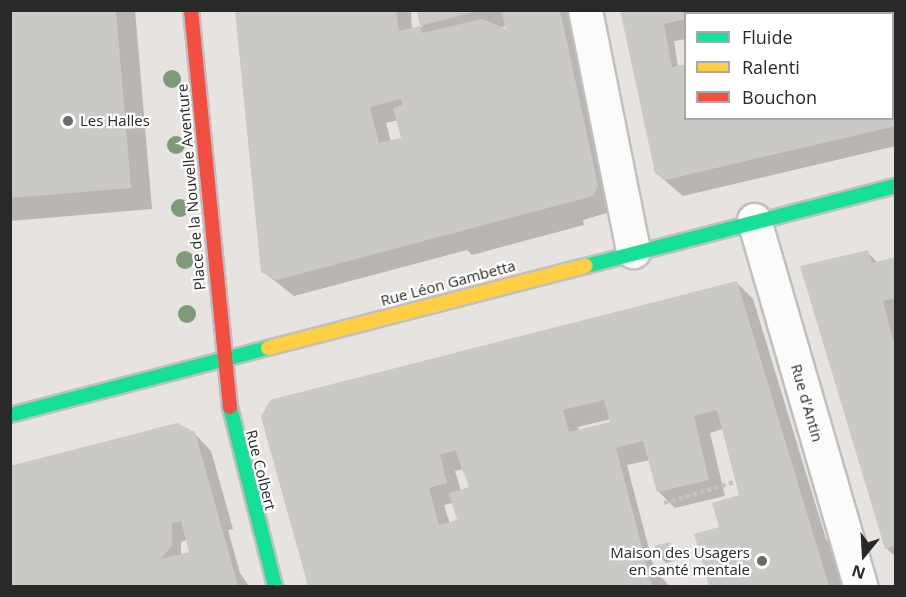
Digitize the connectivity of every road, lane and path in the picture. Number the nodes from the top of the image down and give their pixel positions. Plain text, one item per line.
1 (191, 10) edge
2 (585, 10) edge
3 (896, 186) edge
4 (754, 220) junction
5 (633, 252) junction
6 (224, 360) junction
7 (10, 415) edge
8 (735, 482) dead end
9 (664, 503) dead end
10 (275, 586) edge
11 (860, 586) edge

1 - 6 street, Place de la Nouvelle Aventure
2 - 5 street
3 - 4 street, Rue Léon Gambetta
4 - 5 street, Rue Léon Gambetta
4 - 11 street, Rue d'Antin
5 - 6 street, Rue Léon Gambetta
6 - 7 street, Rue Léon Gambetta
6 - 10 street, Rue Colbert
8 - 9 path

